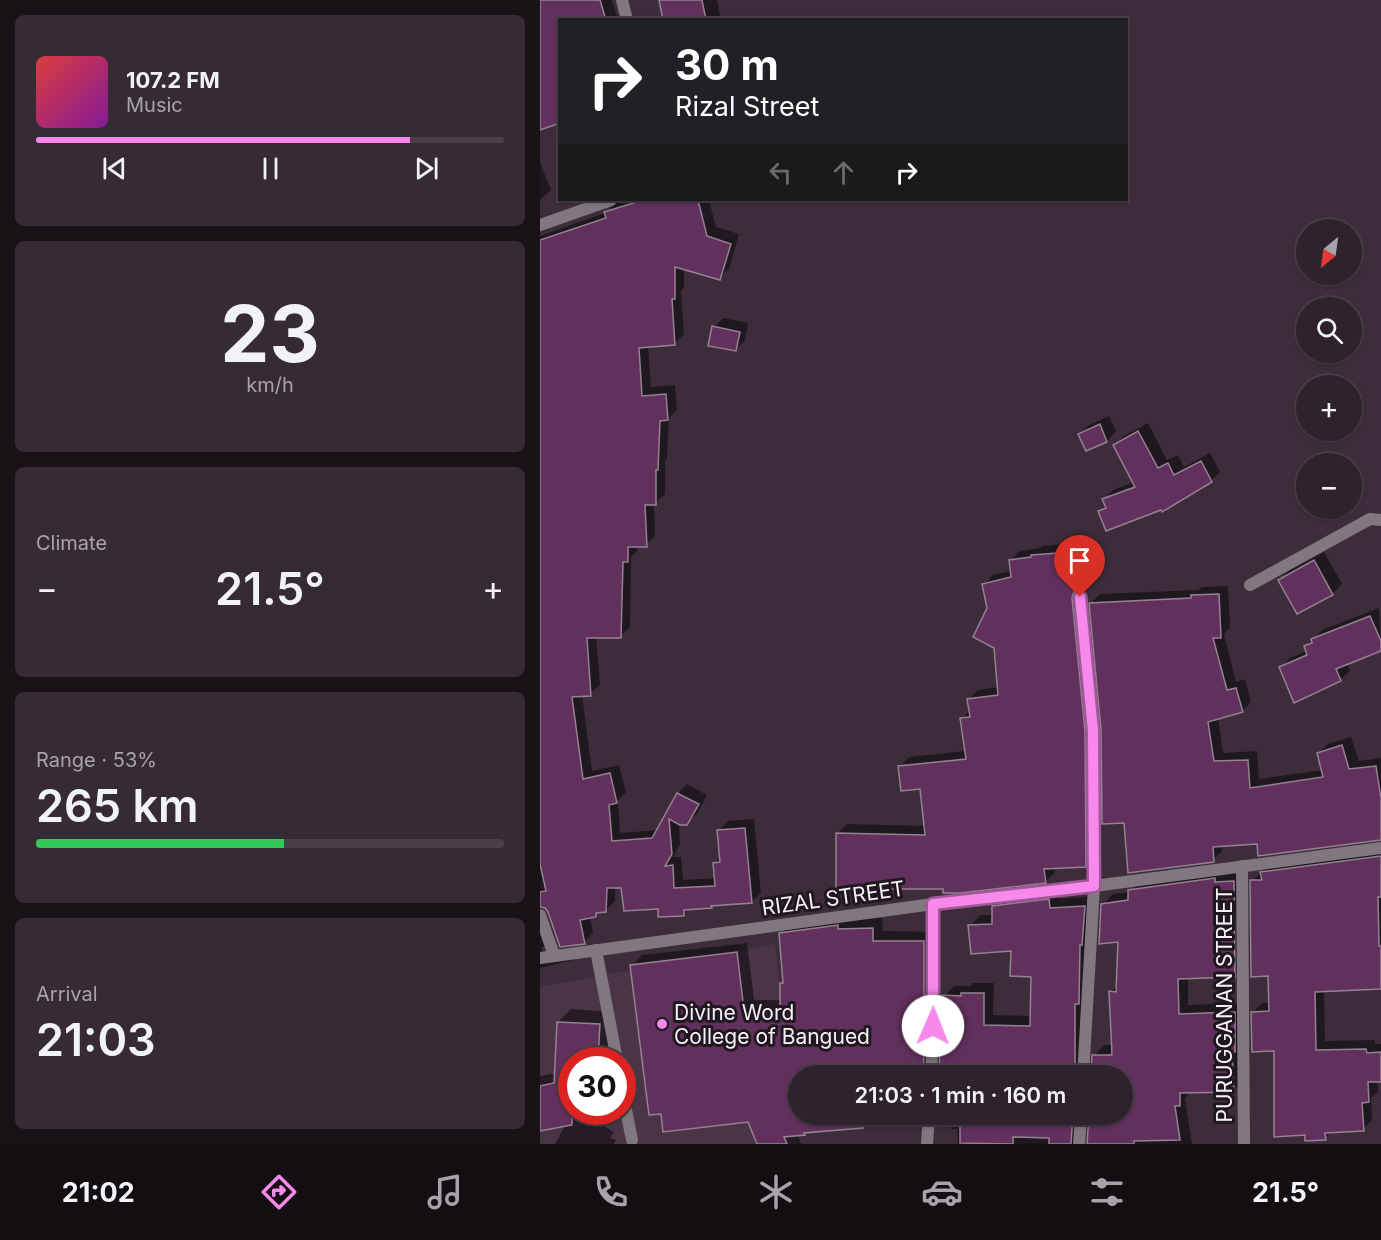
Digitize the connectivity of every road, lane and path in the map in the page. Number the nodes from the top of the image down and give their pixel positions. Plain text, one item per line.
1 (622, 0) edge
2 (626, 18) edge
3 (608, 201) edge
4 (540, 225) edge
5 (1381, 520) edge
6 (1251, 585) dead end
7 (1080, 597) dead end
8 (1381, 848) edge
9 (1242, 866) junction
10 (1094, 886) junction
11 (933, 904) junction
12 (540, 915) edge
13 (596, 950) junction
14 (554, 955) junction
15 (540, 958) edge
16 (615, 1047) edge
17 (931, 1065) edge
18 (1084, 1065) edge
19 (629, 1125) edge
20 (928, 1125) edge
21 (1080, 1125) edge
22 (632, 1140) dead end
23 (927, 1144) edge
24 (1079, 1144) edge
25 (1244, 1144) edge

1 - 2 street
3 - 4 street
5 - 6 street
7 - 10 street
8 - 9 street, RIZAL STREET
9 - 10 street, RIZAL STREET
9 - 25 street, PURUGGANAN STREET
10 - 11 street, RIZAL STREET
10 - 18 street
11 - 13 street, RIZAL STREET
11 - 17 street
12 - 14 street
13 - 14 street, RIZAL STREET
13 - 16 street
14 - 15 street, RIZAL STREET
19 - 22 street
20 - 23 street
21 - 24 street

